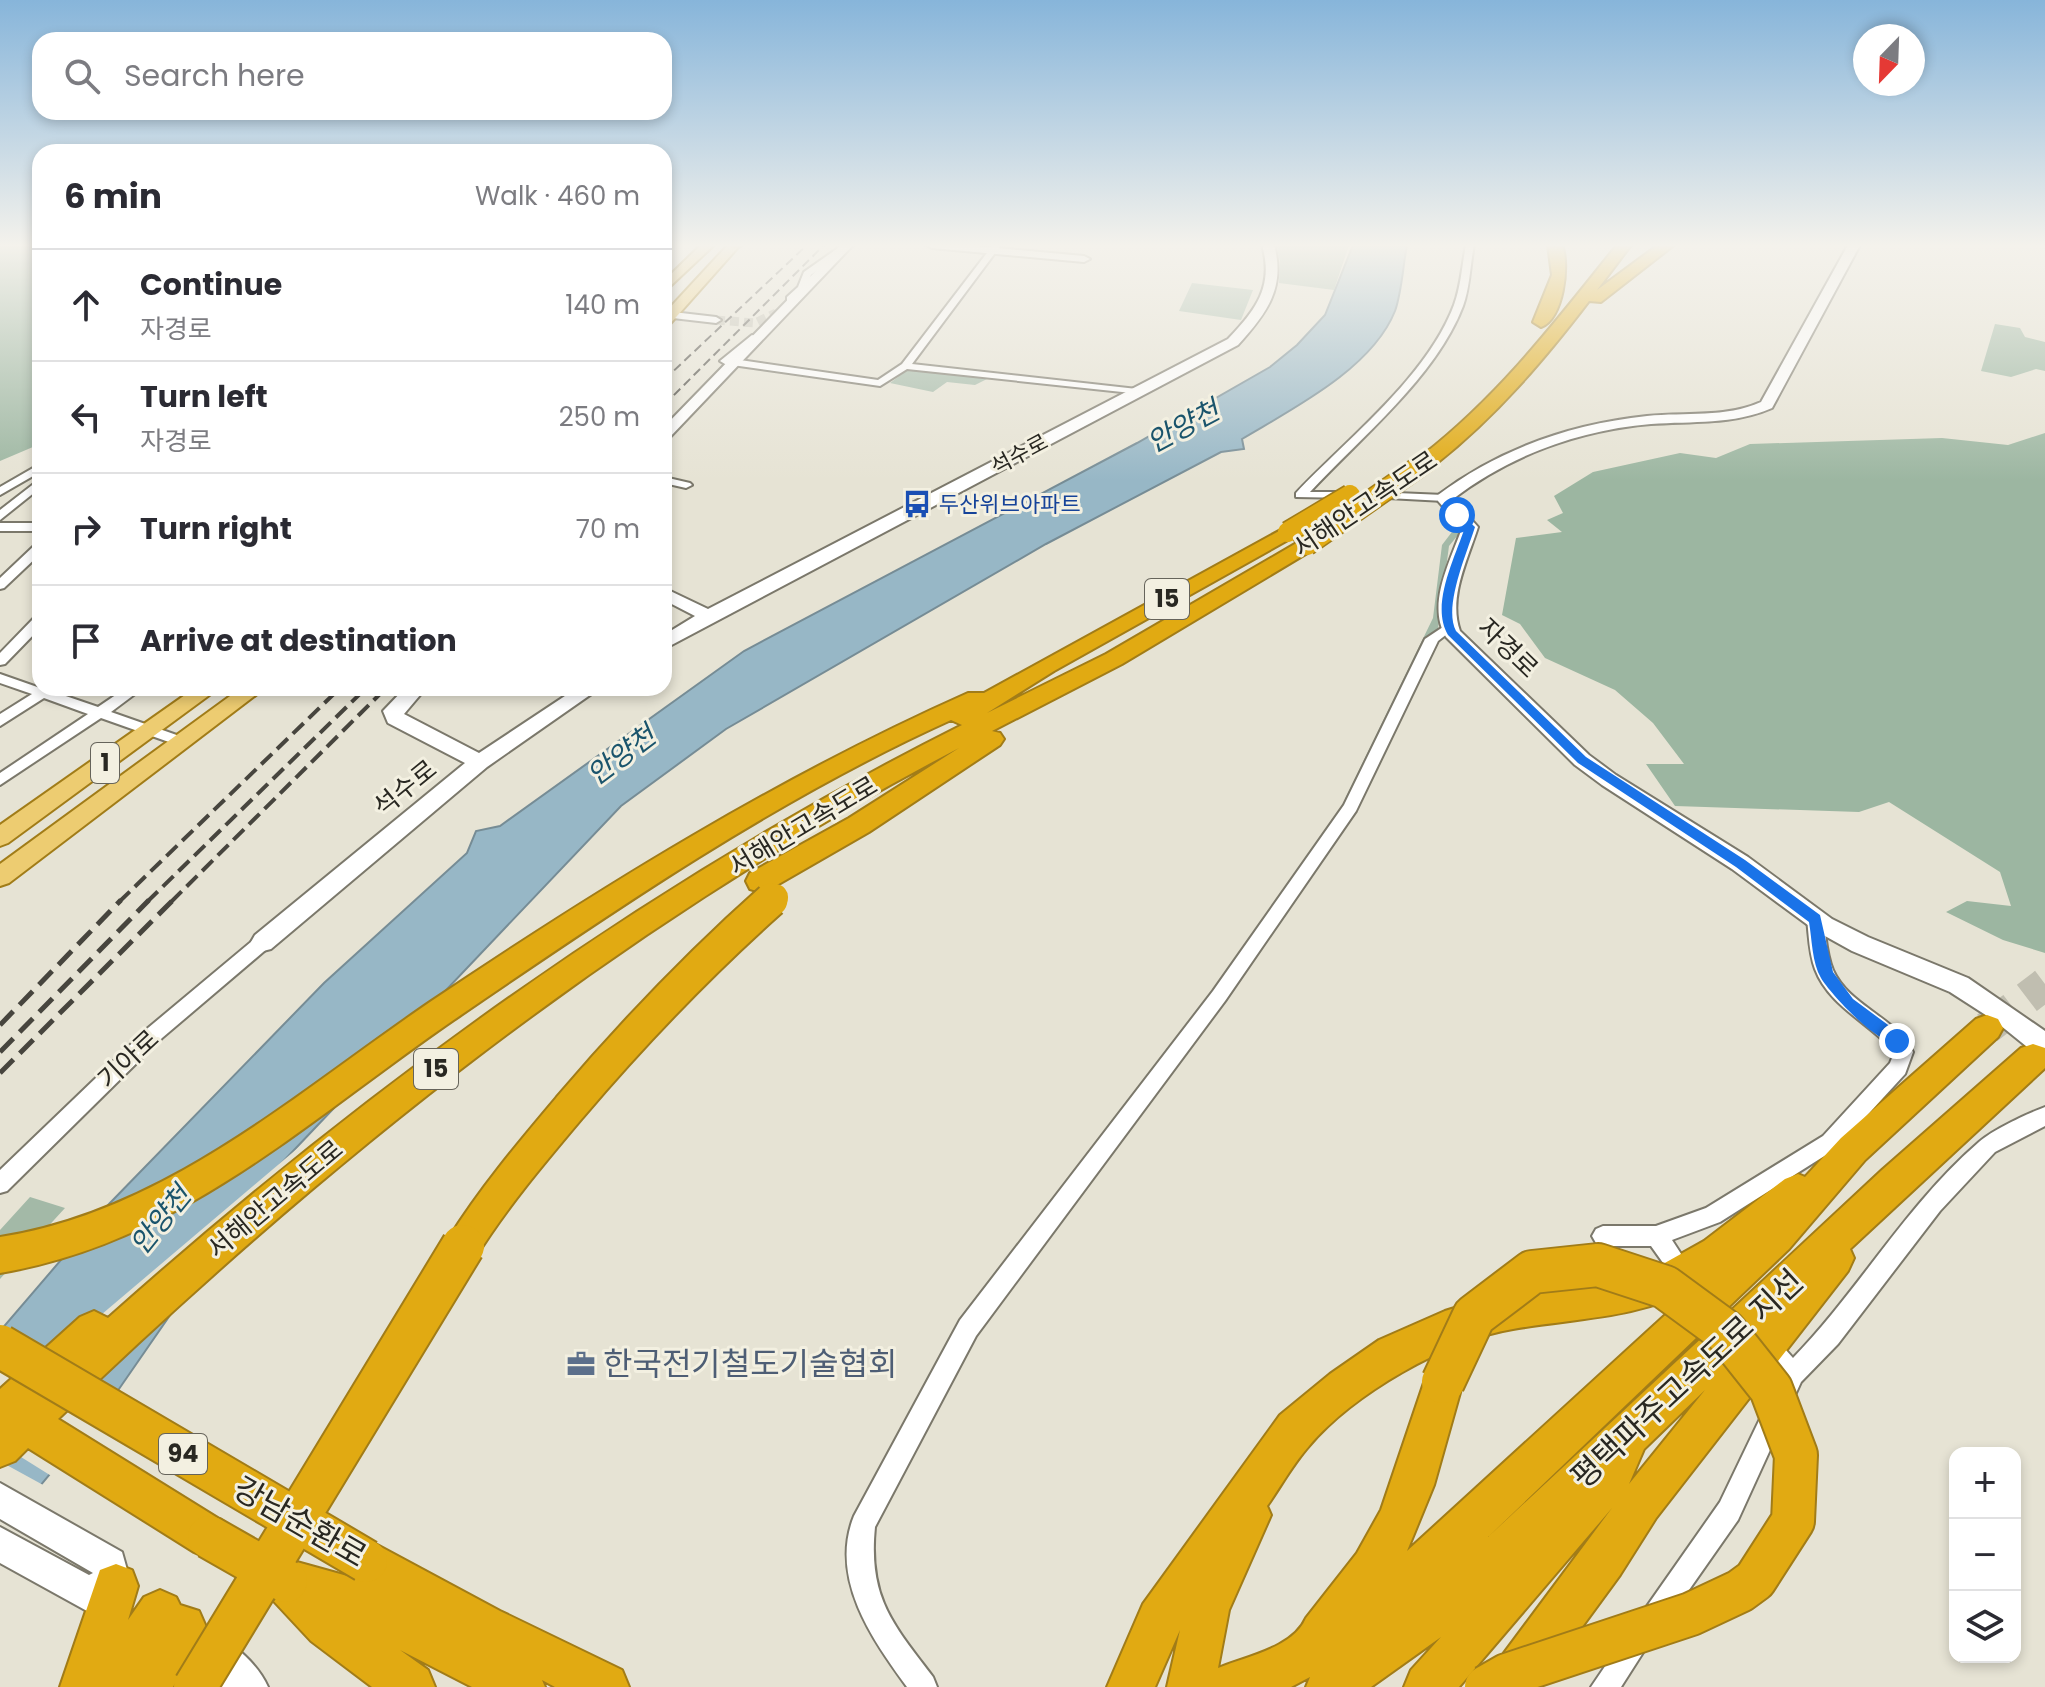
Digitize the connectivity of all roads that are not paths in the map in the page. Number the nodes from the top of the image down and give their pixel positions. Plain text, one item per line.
1 (768, 324) edge
2 (937, 324) edge
3 (1250, 324) edge
4 (1450, 324) edge
5 (1562, 324) edge
6 (1811, 324) edge
7 (752, 338) dead end
8 (730, 363) junction
9 (905, 366) junction
10 (1502, 369) dead end
11 (1137, 392) junction
12 (672, 427) edge
13 (1420, 456) junction
14 (32, 472) edge
15 (672, 482) edge
16 (686, 485) dead end
17 (32, 489) edge
18 (0, 492) edge
19 (1444, 498) junction
20 (0, 516) edge
21 (0, 527) edge
22 (32, 527) edge
23 (1298, 538) junction
24 (32, 555) edge
25 (0, 585) edge
26 (672, 597) edge
27 (708, 616) junction
28 (1449, 627) junction
29 (32, 631) edge
30 (672, 638) edge
31 (1115, 658) junction
32 (0, 661) edge
33 (0, 678) edge
34 (32, 686) edge
35 (38, 696) edge
36 (61, 696) edge
37 (124, 696) edge
38 (198, 696) edge
39 (244, 696) edge
40 (408, 696) edge
41 (578, 696) edge
42 (100, 713) junction
43 (0, 721) edge
44 (150, 731) junction
45 (183, 742) junction
46 (907, 748) junction
47 (480, 762) junction
48 (0, 780) edge
49 (6, 827) edge
50 (0, 877) edge
51 (1815, 919) junction
52 (263, 942) joint
53 (1987, 1028) tunnel mouth
54 (2039, 1052) edge
55 (2045, 1116) edge
56 (1853, 1149) junction
57 (1895, 1182) junction
58 (0, 1184) edge
59 (1603, 1236) dead end
60 (1656, 1236) junction
61 (0, 1255) edge
62 (1674, 1260) dead end
63 (0, 1346) edge
64 (0, 1407) edge
65 (0, 1417) edge
66 (1632, 1429) junction
67 (1295, 1430) junction
68 (0, 1446) edge
69 (0, 1500) edge
70 (0, 1544) edge
71 (286, 1581) junction
72 (106, 1582) junction
73 (171, 1620) junction
74 (1308, 1668) edge
75 (84, 1687) edge
76 (111, 1687) edge
77 (146, 1687) edge
78 (195, 1687) edge
79 (249, 1687) edge
80 (411, 1687) edge
81 (521, 1687) edge
82 (605, 1687) edge
83 (923, 1687) edge
84 (1131, 1687) edge
85 (1191, 1687) edge
86 (1230, 1687) edge
87 (1428, 1687) edge
88 (1486, 1687) edge
89 (1508, 1687) edge
90 (1605, 1687) edge

1 - 8 street
2 - 9 street
3 - 11 street, 석수로
4 - 19 street
5 - 13 highway, 서해안고속도로 / 15
6 - 19 street
7 - 8 street
8 - 9 street
8 - 12 street
9 - 11 street
10 - 13 highway, 서해안고속도로 / 15
11 - 27 street, 석수로
13 - 23 highway, 서해안고속도로 / 15, bridge
14 - 18 street
15 - 16 street
17 - 20 street
19 - 28 street, 자경로
21 - 22 street
23 - 31 highway, 서해안고속도로 / 15
23 - 46 highway, 서해안고속도로 / 15
24 - 25 street
26 - 27 street
27 - 30 street, 석수로
28 - 51 street, 자경로
28 - 83 street
29 - 32 street
31 - 46 highway, 서해안고속도로 / 15
31 - 78 highway, bridge
33 - 34 street
35 - 43 street
36 - 42 street
37 - 42 street
38 - 44 main road, 1
39 - 45 main road, 1
40 - 47 street
41 - 47 street, 석수로
42 - 44 street
42 - 48 street
44 - 45 street
44 - 49 main road, 1
45 - 50 main road, 1
46 - 61 highway
46 - 65 highway, 서해안고속도로 / 15
46 - 68 highway, 서해안고속도로 / 15
47 - 52 street, 석수로
51 - 54 street, 자경로
51 - 60 street
52 - 58 street, 기아로
53 - 56 highway, 평택파주고속도로 지선
54 - 57 highway, 평택파주고속도로 지선
55 - 90 street
56 - 67 highway
56 - 74 highway, 평택파주고속도로 지선
57 - 66 highway, 평택파주고속도로 지선
57 - 89 highway
59 - 60 street
60 - 62 street
63 - 82 highway, 강남순환로 / 94, bridge
64 - 71 highway, 강남순환로 / 94, bridge
66 - 74 highway, 평택파주고속도로 지선
66 - 87 highway
67 - 84 highway
67 - 85 highway
69 - 72 street
70 - 72 street
71 - 80 highway
71 - 81 highway, 강남순환로 / 94
72 - 73 street
72 - 75 highway
73 - 76 highway
73 - 77 highway
73 - 79 street
74 - 86 highway
74 - 88 highway, bridge

